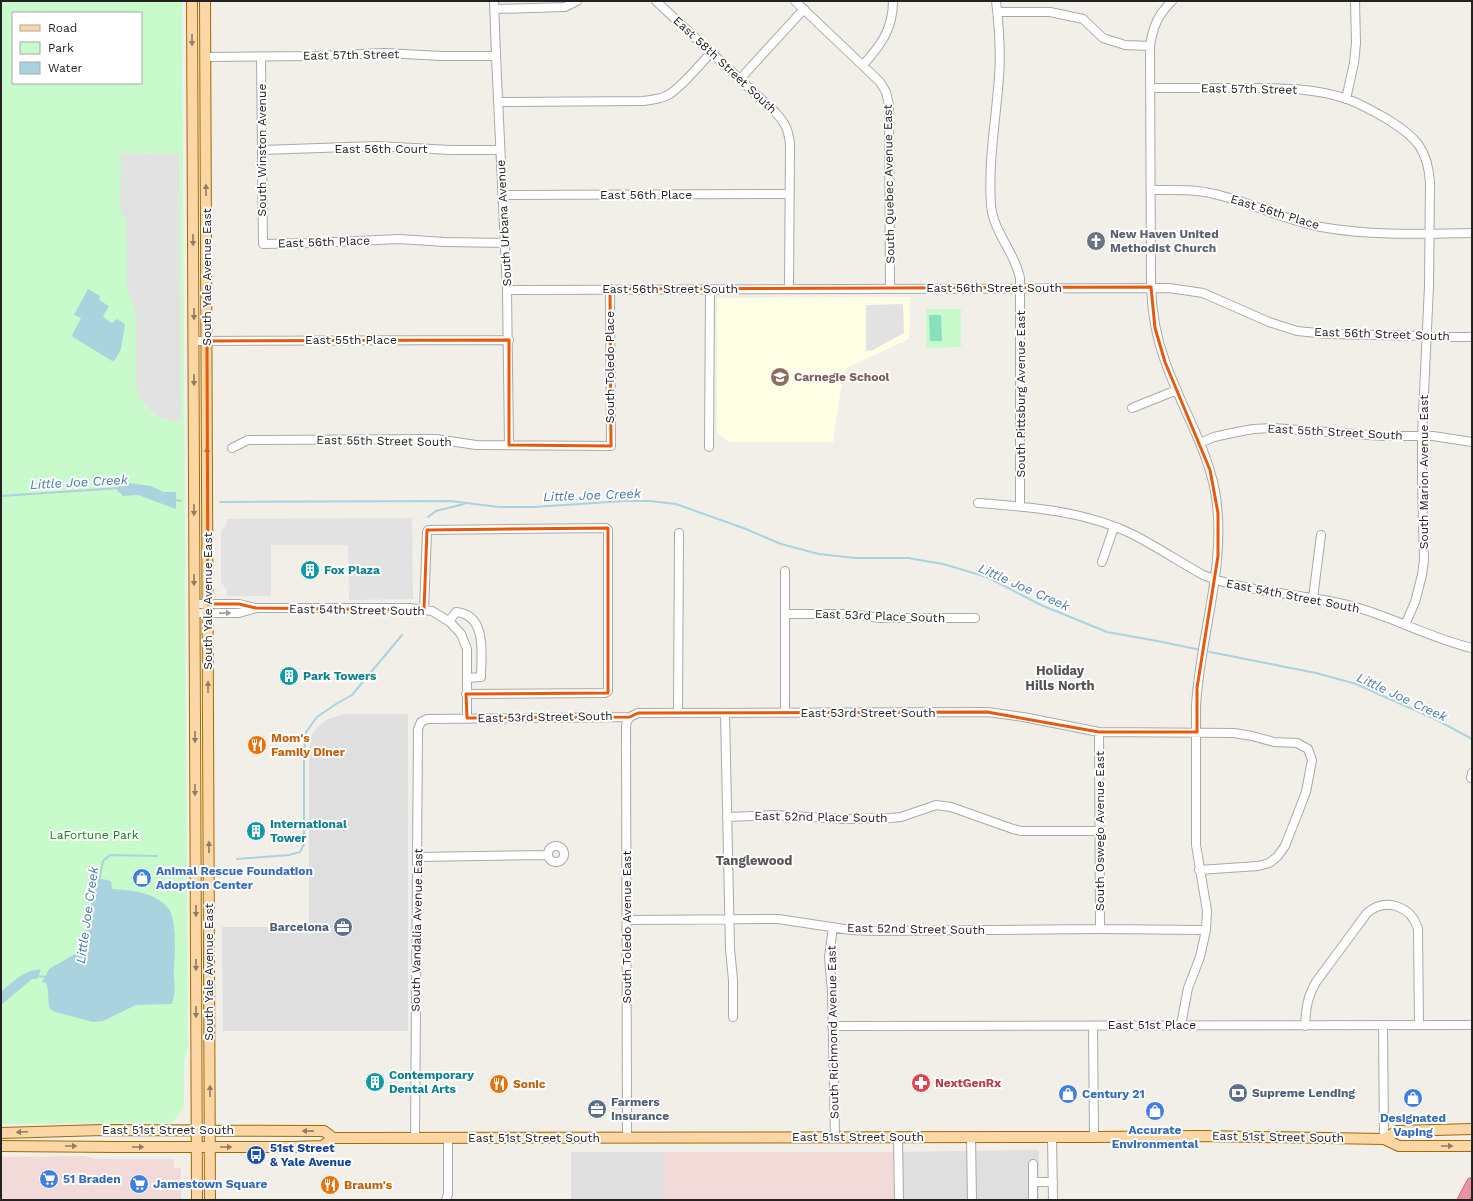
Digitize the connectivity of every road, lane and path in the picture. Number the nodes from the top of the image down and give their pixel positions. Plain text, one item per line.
1 (192, 1) edge
2 (206, 1) edge
3 (577, 1) edge
4 (656, 1) edge
5 (795, 1) edge
6 (893, 1) edge
7 (996, 1) edge
8 (1172, 1) edge
9 (1355, 1) edge
10 (495, 5) edge
11 (804, 9) junction
12 (997, 12) junction
13 (1150, 46) junction
14 (711, 53) junction
15 (496, 56) junction
16 (206, 57) junction
17 (262, 57) junction
18 (863, 65) junction
19 (740, 79) junction
20 (1151, 88) junction
21 (1346, 99) junction
22 (498, 102) junction
23 (262, 150) junction
24 (500, 150) junction
25 (1151, 190) junction
26 (790, 194) junction
27 (503, 195) junction
28 (1472, 233) edge
29 (1429, 234) junction
30 (505, 243) junction
31 (262, 244) joint
32 (1151, 287) junction
33 (1021, 288) junction
34 (610, 289) junction
35 (710, 289) junction
36 (789, 289) junction
37 (890, 289) junction
38 (507, 290) junction
39 (1426, 336) junction
40 (1472, 337) edge
41 (509, 340) junction
42 (194, 341) junction
43 (207, 341) junction
44 (1177, 390) junction
45 (1132, 408) dead end
46 (1422, 436) junction
47 (1472, 442) edge
48 (1200, 443) junction
49 (509, 445) junction
50 (611, 446) joint
51 (709, 447) dead end
52 (232, 448) dead end
53 (978, 503) dead end
54 (1020, 506) junction
55 (1114, 527) junction
56 (679, 533) dead end
57 (1321, 535) dead end
58 (1102, 562) dead end
59 (785, 571) dead end
60 (1215, 580) junction
61 (1313, 598) junction
62 (194, 609) junction
63 (208, 609) junction
64 (424, 610) junction
65 (785, 614) junction
66 (975, 618) dead end
67 (448, 621) junction
68 (1405, 625) junction
69 (1472, 648) edge
70 (467, 678) junction
71 (466, 694) junction
72 (678, 713) junction
73 (725, 713) junction
74 (785, 713) junction
75 (630, 717) junction
76 (467, 718) junction
77 (421, 722) joint
78 (1099, 732) junction
79 (1197, 732) junction
80 (727, 817) junction
81 (1100, 831) junction
82 (548, 854) dead end
83 (418, 858) junction
84 (1199, 870) junction
85 (627, 920) junction
86 (729, 920) junction
87 (833, 927) junction
88 (1100, 929) junction
89 (1206, 930) junction
90 (733, 1017) dead end
91 (1181, 1025) junction
92 (1383, 1025) junction
93 (1419, 1025) junction
94 (1472, 1025) edge
95 (832, 1026) junction
96 (1093, 1026) junction
97 (1305, 1026) junction
98 (1472, 1129) edge
99 (196, 1130) junction
100 (210, 1130) junction
101 (1, 1133) edge
102 (835, 1137) junction
103 (898, 1137) junction
104 (971, 1137) junction
105 (1052, 1137) junction
106 (1094, 1137) junction
107 (333, 1138) junction
108 (414, 1138) junction
109 (448, 1138) junction
110 (627, 1138) junction
111 (1384, 1140) junction
112 (1, 1146) edge
113 (1472, 1146) edge
114 (196, 1147) junction
115 (210, 1147) junction
116 (1033, 1164) dead end
117 (1033, 1182) junction
118 (1053, 1182) junction
119 (1472, 1183) edge
120 (197, 1200) edge
121 (210, 1200) edge
122 (446, 1200) edge
123 (898, 1200) edge
124 (972, 1200) edge
125 (1033, 1200) edge
126 (1053, 1200) edge
127 (1463, 1200) edge

1 -> 42 main road, South Yale Avenue East
2 - 16 main road, South Yale Avenue East
3 - 10 street
4 - 14 street, East 58th Street South
5 - 11 street, South Quebec Avenue East
6 - 18 street
7 - 12 street, South Pittsburg Avenue East
8 - 13 street
9 - 21 street
10 - 15 street, South Urbana Avenue
11 - 18 street, South Quebec Avenue East
11 - 19 street
12 - 13 street
12 - 33 street, South Pittsburg Avenue East
13 - 20 street
14 - 19 street, East 58th Street South
14 - 22 street
15 - 17 street, East 57th Street
15 - 22 street, South Urbana Avenue
16 - 17 street, East 57th Street
43 -> 16 main road, South Yale Avenue East
17 - 23 street, South Winston Avenue
18 - 37 street, South Quebec Avenue East
19 - 26 street, East 58th Street South
20 - 21 street, East 57th Street
20 - 25 street
21 - 29 street, South Marion Avenue East
22 - 24 street, South Urbana Avenue
23 - 24 street, East 56th Court
23 - 31 street, South Winston Avenue
24 - 27 street, South Urbana Avenue
25 - 29 street, East 56th Place
25 - 32 street
26 - 27 street, East 56th Place
26 - 36 street
27 - 30 street, South Urbana Avenue
28 - 29 street, East 56th Place
29 - 39 street, South Marion Avenue East
30 - 31 street, East 56th Place
30 - 38 street, South Urbana Avenue
32 - 33 street, East 56th Street South
32 - 39 street, East 56th Street South
32 - 44 street
33 - 37 street, East 56th Street South
33 - 54 street, South Pittsburg Avenue East
34 - 35 street, East 56th Street South
34 - 38 street, East 56th Street South
34 - 50 street, South Toledo Place
35 - 36 street, East 56th Street South
35 - 51 street
36 - 37 street, East 56th Street South
38 - 41 street, South Urbana Avenue
39 - 40 street, East 56th Street South
39 - 46 street, South Marion Avenue East
41 - 43 street, East 55th Place
41 - 49 street, South Urbana Avenue
42 - 43 street, East 55th Place
42 -> 62 main road, South Yale Avenue East
63 -> 43 main road, South Yale Avenue East
44 - 45 street
44 - 48 street
46 - 47 street, East 55th Street South
46 - 48 street, East 55th Street South
46 - 68 street, South Marion Avenue East
48 - 60 street
49 - 50 street, East 55th Street South
49 - 52 street, East 55th Street South
53 - 54 street, East 54th Street South
54 - 55 street, East 54th Street South
55 - 58 street
55 - 60 street, East 54th Street South
56 - 72 street
57 - 61 street
59 - 65 street
60 - 61 street, East 54th Street South
60 - 79 street
61 - 68 street, East 54th Street South
62 - 63 street, East 54th Street South
62 -> 99 main road, South Yale Avenue East
63 - 64 street, East 54th Street South
100 -> 63 main road, South Yale Avenue East
64 - 67 street, East 54th Street South
64 - 71 street
65 - 66 street, East 53rd Place South
65 - 74 street
67 - 70 street, East 54th Street South
67 - 70 street
68 - 69 street, East 54th Street South
70 - 71 street, East 54th Street South
71 - 76 street, East 54th Street South
72 - 73 street, East 53rd Street South
72 - 75 street, East 53rd Street South
73 - 74 street, East 53rd Street South
73 - 80 street
74 - 78 street, East 53rd Street South
75 - 76 street, East 53rd Street South
75 - 85 street, South Toledo Avenue East
76 - 77 street, East 53rd Street South
77 - 83 street, South Vandalia Avenue East
78 - 79 street, East 53rd Street South
78 - 81 street, South Oswego Avenue East
79 - 84 street
79 - 84 street, East 53rd Street South
80 - 81 street, East 52nd Place South
80 - 86 street
81 - 88 street, South Oswego Avenue East
82 - 83 street
83 - 108 street, South Vandalia Avenue East
84 - 89 street
85 - 86 street, East 52nd Street South
85 - 110 street, South Toledo Avenue East
86 - 87 street, East 52nd Street South
86 - 90 street
87 - 88 street, East 52nd Street South
87 - 95 street, South Richmond Avenue East
88 - 89 street, East 52nd Street South
89 - 91 street
91 - 96 street, East 51st Place
91 - 97 street, East 51st Place
92 - 93 street, East 51st Place
92 - 97 street, East 51st Place
92 - 111 street
93 - 94 street, East 51st Place
93 - 97 street
95 - 96 street, East 51st Place
95 - 102 street, South Richmond Avenue East
96 - 106 street
98 - 111 main road, East 51st Street South
99 - 100 main road, East 51st Street South
99 -> 101 main road, East 51st Street South
99 - 114 main road, South Yale Avenue East
107 -> 100 main road, East 51st Street South
100 - 115 main road, South Yale Avenue East
102 - 103 main road, East 51st Street South
102 - 110 main road, East 51st Street South
103 - 104 main road, East 51st Street South
103 - 123 street
104 - 105 main road, East 51st Street South
104 - 124 street
105 - 106 main road, East 51st Street South
105 - 118 street
106 - 111 main road, East 51st Street South
107 - 108 main road, East 51st Street South
115 -> 107 main road, East 51st Street South
108 - 109 main road, East 51st Street South
109 - 110 main road, East 51st Street South
109 - 122 street
111 -> 113 main road, East 51st Street South
112 -> 114 main road, East 51st Street South
114 - 115 main road, East 51st Street South
114 - 120 main road, South Yale Avenue East
115 - 121 main road, South Yale Avenue East
116 - 117 street
117 - 118 street
117 - 125 street
118 - 126 street
119 - 127 highway

